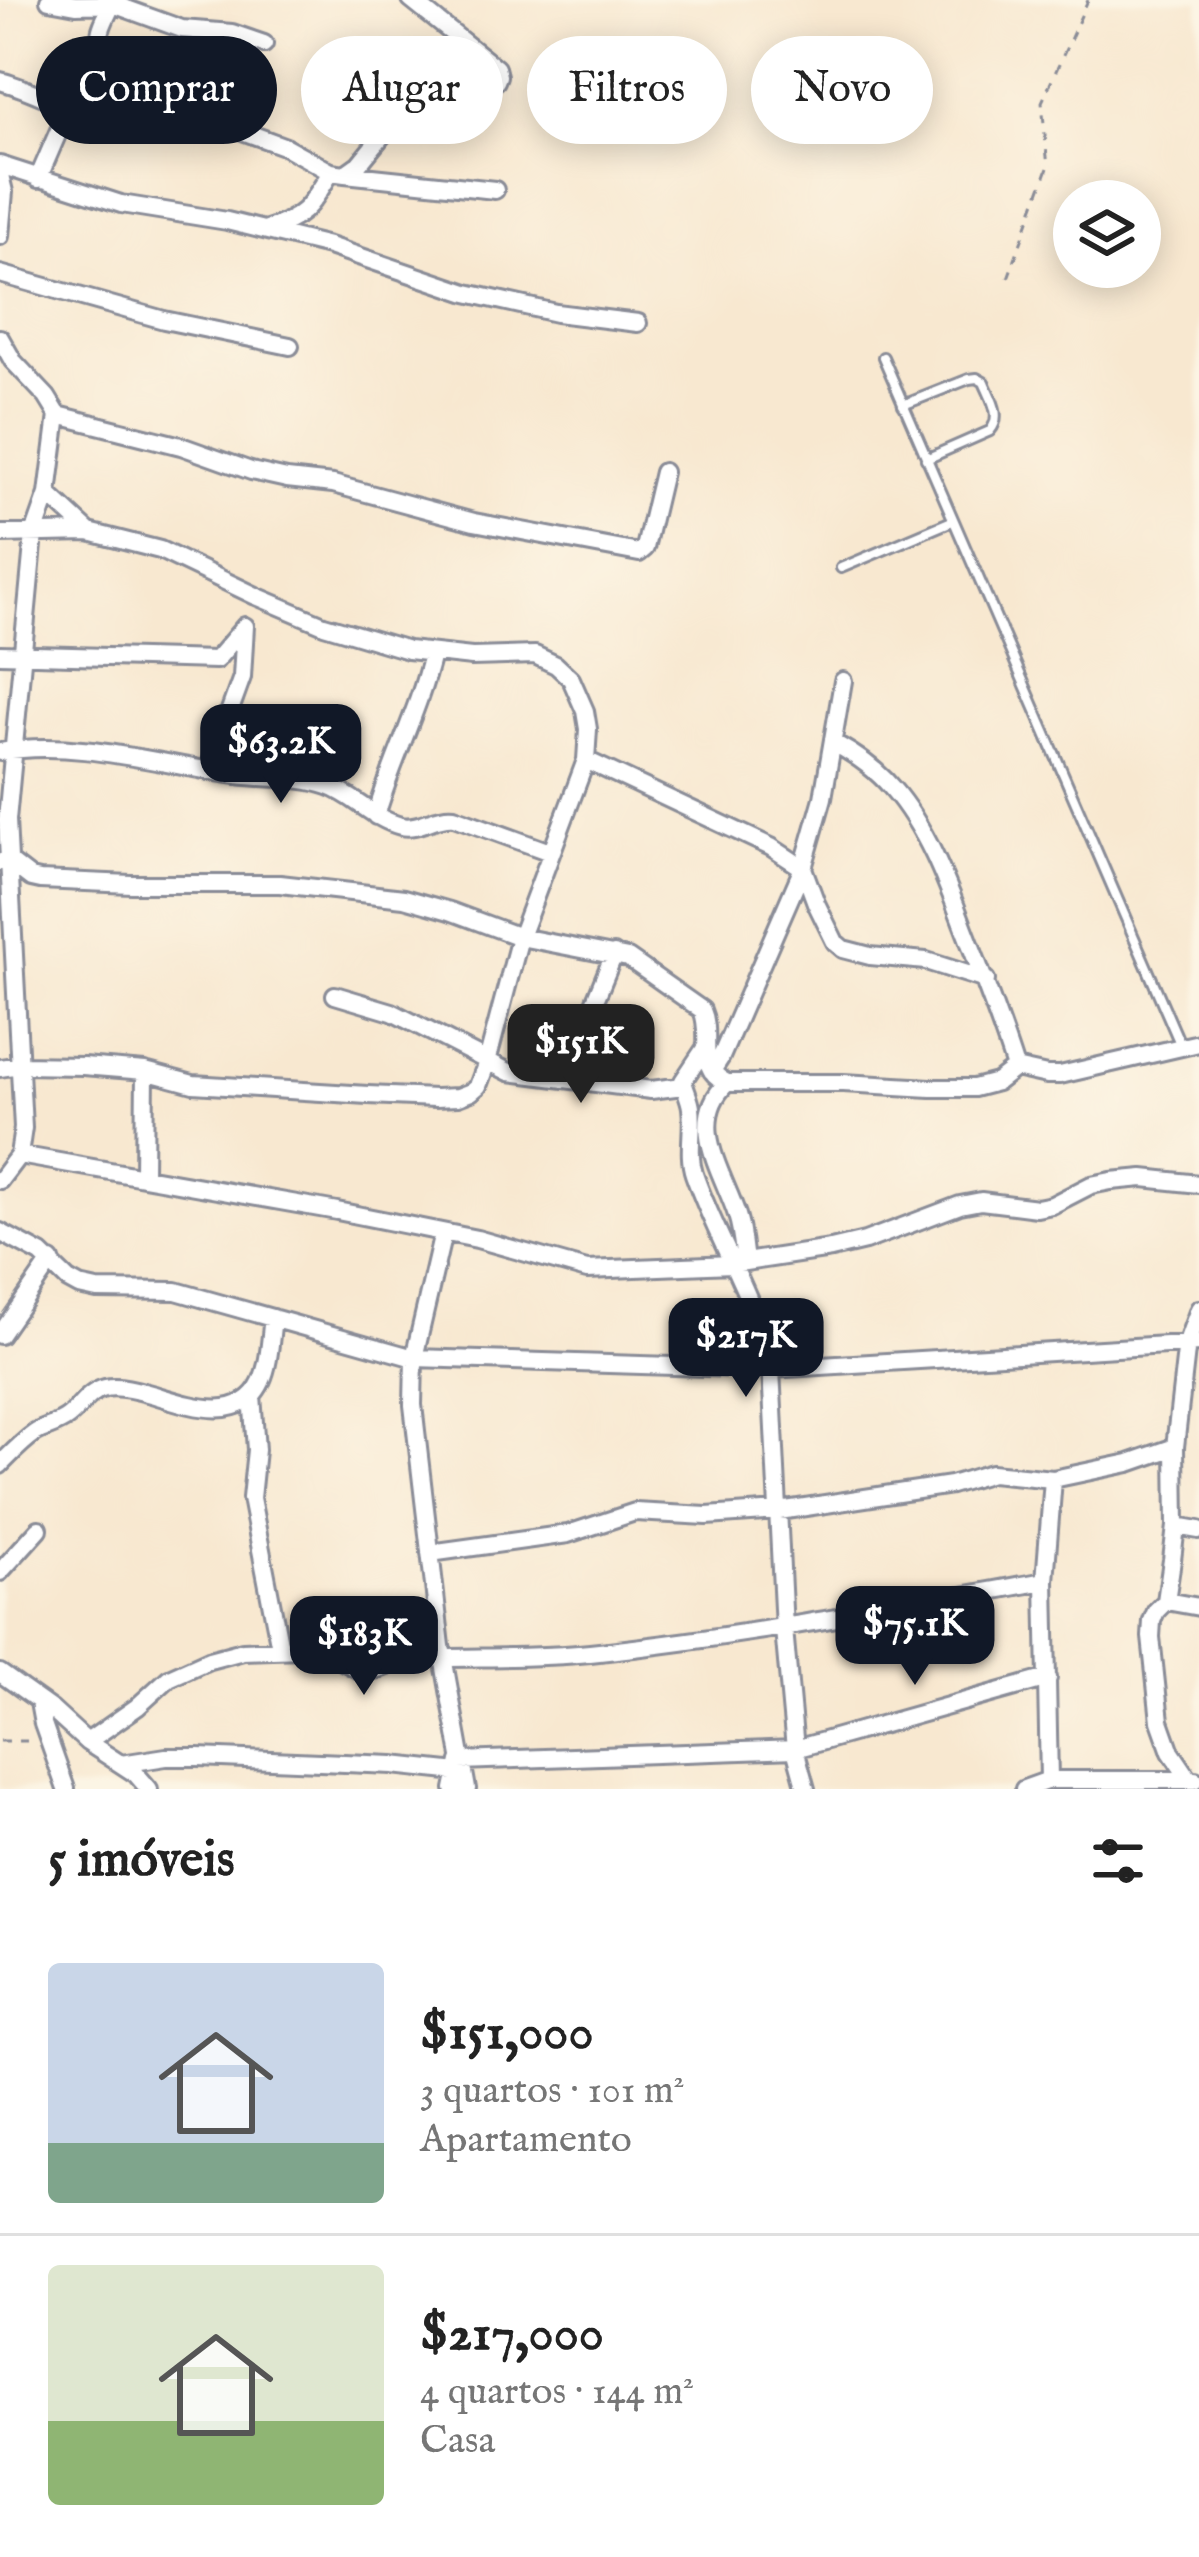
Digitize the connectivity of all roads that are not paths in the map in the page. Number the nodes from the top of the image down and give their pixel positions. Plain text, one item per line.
1 (49, 0) edge
2 (411, 0) edge
3 (114, 2) edge
4 (100, 36) edge
5 (241, 36) edge
6 (0, 81) edge
7 (36, 92) edge
8 (53, 144) edge
9 (276, 144) edge
10 (0, 165) edge
11 (338, 173) junction
12 (0, 175) edge
13 (38, 179) junction
14 (495, 190) dead end
15 (266, 229) junction
16 (0, 236) edge
17 (0, 274) edge
18 (638, 323) dead end
19 (0, 338) edge
20 (290, 346) dead end
21 (883, 357) dead end
22 (904, 405) junction
23 (58, 415) junction
24 (926, 459) junction
25 (663, 472) dead end
26 (48, 494) junction
27 (952, 521) junction
28 (89, 532) junction
29 (0, 534) edge
30 (34, 534) junction
31 (841, 568) dead end
32 (256, 596) junction
33 (245, 626) junction
34 (0, 654) edge
35 (24, 654) junction
36 (432, 654) junction
37 (842, 681) dead end
38 (834, 743) junction
39 (8, 751) edge
40 (586, 760) junction
41 (208, 771) junction
42 (376, 816) junction
43 (550, 852) junction
44 (4, 861) edge
45 (803, 868) junction
46 (520, 937) junction
47 (614, 954) junction
48 (7, 967) edge
49 (986, 980) junction
50 (335, 995) dead end
51 (1190, 1045) edge
52 (705, 1048) junction
53 (487, 1062) junction
54 (19, 1065) junction
55 (0, 1068) edge
56 (1015, 1068) junction
57 (145, 1071) junction
58 (712, 1071) junction
59 (563, 1079) junction
60 (728, 1083) junction
61 (683, 1086) junction
62 (19, 1155) junction
63 (144, 1176) junction
64 (0, 1180) edge
65 (1199, 1184) edge
66 (0, 1232) edge
67 (443, 1233) junction
68 (50, 1261) junction
69 (739, 1263) junction
70 (1199, 1309) edge
71 (273, 1318) junction
72 (0, 1335) edge
73 (1193, 1342) edge
74 (414, 1358) junction
75 (771, 1369) junction
76 (252, 1395) junction
77 (1175, 1447) junction
78 (0, 1465) edge
79 (1053, 1479) junction
80 (779, 1510) junction
81 (1176, 1526) junction
82 (39, 1529) dead end
83 (1199, 1530) edge
84 (430, 1553) junction
85 (0, 1572) edge
86 (1046, 1581) junction
87 (1166, 1601) junction
88 (1199, 1606) edge
89 (784, 1629) junction
90 (280, 1648) junction
91 (442, 1652) junction
92 (0, 1672) edge
93 (1048, 1678) junction
94 (39, 1702) junction
95 (87, 1742) junction
96 (795, 1749) junction
97 (121, 1764) junction
98 (460, 1778) edge
99 (1049, 1780) junction
100 (1195, 1780) edge
101 (66, 1789) edge
102 (149, 1789) edge
103 (806, 1789) edge
104 (1024, 1789) edge

1 - 3 street
2 - 11 street
3 - 4 street
3 - 5 street
6 - 7 street
8 - 13 street
9 - 11 street
10 - 13 street
11 - 14 street
11 - 15 street
12 - 16 street
13 - 15 street
15 - 18 street
17 - 20 street
19 - 23 street
21 - 22 lane
22 - 24 lane
22 - 24 lane
23 - 25 street
23 - 26 street
24 - 27 lane
26 - 28 street
26 - 30 street
27 - 31 lane
27 - 51 lane
28 - 30 street
28 - 32 street
29 - 30 street
30 - 35 street
32 - 33 street
32 - 36 street
33 - 35 street
33 - 41 street
34 - 35 street
35 - 39 street
36 - 40 street
36 - 42 street
37 - 38 street
38 - 45 street
38 - 49 street
39 - 41 street
39 - 44 street
40 - 43 street
40 - 45 street
41 - 42 street
42 - 43 street
43 - 46 street
44 - 46 street
44 - 48 street
45 - 49 street
45 - 58 street
46 - 47 street
46 - 53 street
47 - 52 street
47 - 59 street
48 - 54 street
49 - 56 street
50 - 53 street
51 - 56 street
52 - 58 street
52 - 61 street
53 - 57 street
53 - 59 street
54 - 55 street
54 - 57 street
54 - 62 street
56 - 60 street
57 - 63 street
58 - 60 street
59 - 61 street
60 - 69 street
61 - 69 street
62 - 63 street
62 - 64 street
63 - 67 street
65 - 69 street
66 - 68 street
67 - 69 street
67 - 74 street
68 - 71 street
68 - 72 street
69 - 75 street
70 - 73 street
71 - 74 street
71 - 76 street
73 - 75 street
73 - 77 street
74 - 75 street
74 - 84 street
75 - 80 street
76 - 78 street
76 - 90 street
77 - 79 street
77 - 81 street
79 - 80 street
79 - 86 street
80 - 84 street
80 - 89 street
81 - 83 street
81 - 87 street
82 - 85 street
84 - 91 street
86 - 89 street
86 - 93 street
87 - 88 street
87 - 100 street
89 - 91 street
89 - 96 street
90 - 91 street
90 - 95 street
91 - 98 street
92 - 94 street
93 - 96 street
93 - 99 street
94 - 95 street
94 - 101 street
95 - 97 street
96 - 98 street
96 - 103 street
97 - 98 street
97 - 102 street
99 - 100 street
99 - 104 street

